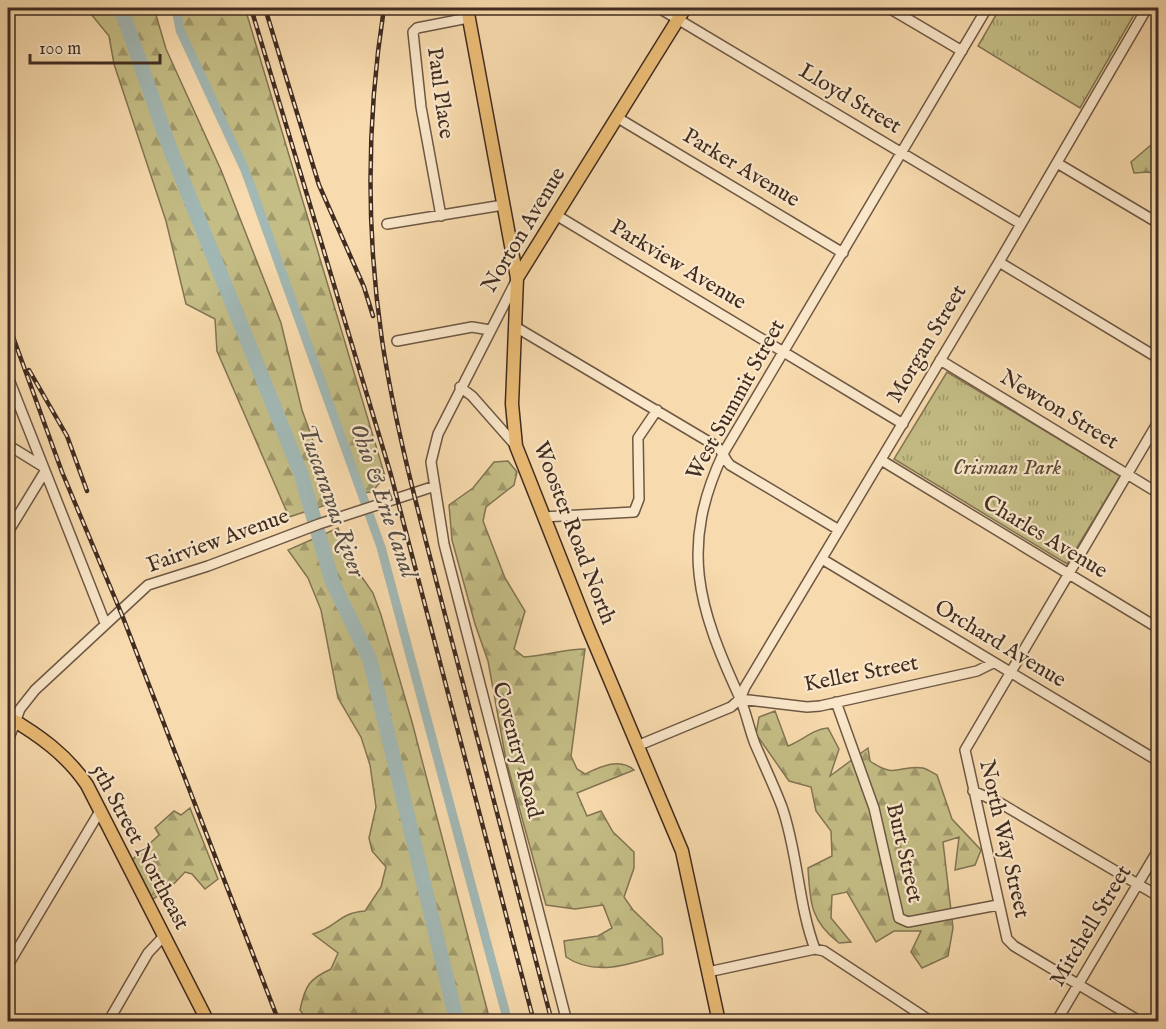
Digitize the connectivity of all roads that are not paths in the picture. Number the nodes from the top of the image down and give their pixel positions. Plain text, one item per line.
1 (659, 8) edge
2 (685, 8) edge
3 (889, 8) edge
4 (987, 8) edge
5 (1147, 8) edge
6 (467, 13) edge
7 (678, 19) junction
8 (962, 51) junction
9 (618, 118) junction
10 (902, 152) junction
11 (1057, 163) junction
12 (503, 205) junction
13 (441, 216) junction
14 (556, 216) junction
15 (1158, 223) edge
16 (387, 224) dead end
17 (1021, 224) junction
18 (843, 253) junction
19 (999, 262) junction
20 (517, 278) junction
21 (514, 326) junction
22 (490, 330) junction
23 (397, 341) dead end
24 (783, 351) junction
25 (1158, 358) edge
26 (940, 360) junction
27 (8, 377) edge
28 (460, 387) junction
29 (657, 410) junction
30 (1158, 422) edge
31 (903, 424) junction
32 (8, 445) edge
33 (516, 446) junction
34 (724, 452) junction
35 (881, 460) junction
36 (43, 470) junction
37 (1127, 474) junction
38 (435, 486) junction
39 (1158, 493) edge
40 (543, 517) junction
41 (839, 530) junction
42 (8, 532) edge
43 (822, 559) junction
44 (1068, 573) junction
45 (105, 623) junction
46 (1158, 628) edge
47 (993, 663) junction
48 (1009, 673) junction
49 (741, 699) junction
50 (836, 702) junction
51 (12, 719) edge
52 (8, 741) edge
53 (637, 746) junction
54 (1158, 761) edge
55 (973, 791) junction
56 (100, 811) junction
57 (1158, 850) edge
58 (1138, 884) junction
59 (1158, 896) edge
60 (998, 905) junction
61 (164, 936) junction
62 (816, 949) junction
63 (8, 965) edge
64 (708, 972) junction
65 (1078, 984) junction
66 (8, 1019) edge
67 (12, 1022) edge
68 (108, 1022) edge
69 (208, 1022) edge
70 (567, 1022) edge
71 (719, 1022) edge
72 (932, 1022) edge
73 (1056, 1022) edge
74 (1141, 1022) edge

1 - 7 street, Lloyd Street
2 - 7 main road, Norton Avenue
3 - 8 street
4 - 8 street, West Summit Street
5 - 11 street, Morgan Street
6 - 12 main road, Wooster Road North
6 - 13 street, Paul Place
7 - 9 main road, Norton Avenue
7 - 10 street, Lloyd Street
8 - 10 street, West Summit Street
9 - 14 main road, Norton Avenue
9 - 18 street, Parker Avenue
10 - 17 street, Lloyd Street
10 - 18 street, West Summit Street
11 - 15 street
11 - 17 street, Morgan Street
12 - 13 street
12 - 20 main road, Wooster Road North
13 - 16 street
14 - 20 main road, Norton Avenue
14 - 24 street, Parkview Avenue
17 - 19 street, Morgan Street
18 - 24 street, West Summit Street
19 - 25 street
19 - 26 street, Morgan Street
20 - 21 main road, Wooster Road North
20 - 22 street, Norton Avenue
21 - 29 street
21 - 33 main road, Wooster Road North
22 - 23 street
22 - 28 street, Norton Avenue
24 - 31 street, Parkview Avenue
24 - 34 street, West Summit Street
26 - 31 street, Morgan Street
26 - 37 street, Newton Street
27 - 36 street
28 - 33 street
28 - 38 street, Norton Avenue
29 - 34 street
29 - 40 street
30 - 37 street, North Way Street
31 - 35 street, Morgan Street
32 - 36 street
33 - 40 main road, Wooster Road North
34 - 41 street
34 - 49 street, West Summit Street
35 - 41 street, Morgan Street
35 - 44 street, Charles Avenue
36 - 42 street
36 - 45 street
37 - 39 street, Newton Street
37 - 44 street, North Way Street
38 - 45 street, Fairview Avenue
38 - 70 street, Coventry Road
40 - 53 main road, Wooster Road North
41 - 43 street, Morgan Street
43 - 47 street, Orchard Avenue
43 - 49 street, Morgan Street
44 - 46 street, Charles Avenue
44 - 48 street, North Way Street
45 - 51 street, Fairview Avenue
47 - 48 street, Orchard Avenue
47 - 50 street, Keller Street
48 - 54 street, Orchard Avenue
48 - 55 street, North Way Street
49 - 50 street, Keller Street
49 - 53 street
49 - 62 street, West Summit Street
50 - 60 street, Burt Street
51 - 52 street, Fairview Avenue
51 - 56 main road, 5th Street Northeast
53 - 64 main road, Wooster Road North
55 - 58 street
55 - 60 street, North Way Street
56 - 61 main road, 5th Street Northeast
56 - 63 street
57 - 58 street, Mitchell Street
58 - 59 street
58 - 65 street, Mitchell Street
60 - 65 street, North Way Street
61 - 68 street
61 - 69 main road, 5th Street Northeast
62 - 64 street
62 - 72 street
64 - 71 main road, Wooster Road North
65 - 73 street, Mitchell Street
65 - 74 street, North Way Street
66 - 67 street

